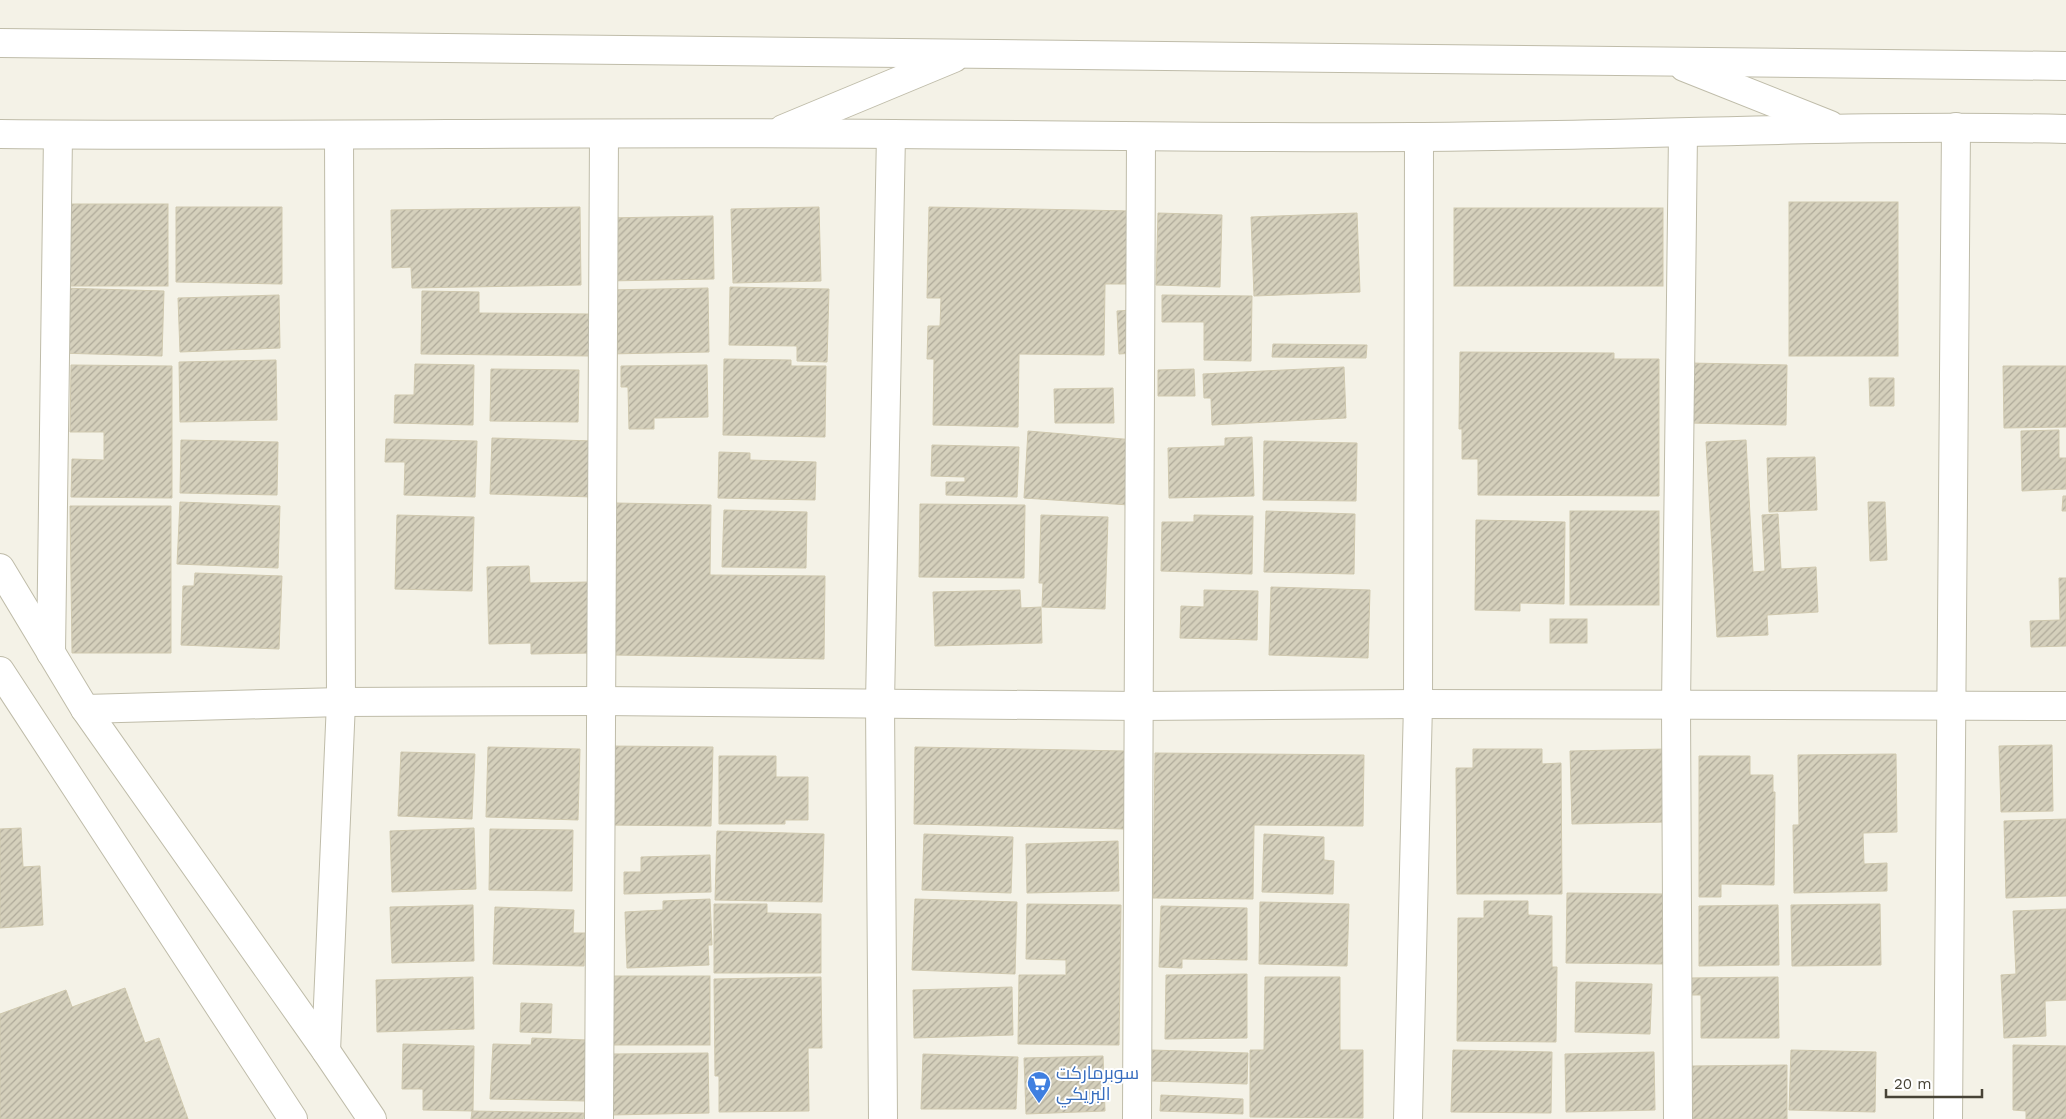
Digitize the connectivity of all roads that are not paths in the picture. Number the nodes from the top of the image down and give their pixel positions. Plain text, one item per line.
1 (0, 43) edge
2 (963, 54) junction
3 (1668, 62) junction
4 (2066, 66) edge
5 (1956, 127) junction
6 (1841, 129) junction
7 (2066, 129) edge
8 (1683, 133) junction
9 (0, 134) edge
10 (604, 134) junction
11 (770, 134) junction
12 (891, 134) junction
13 (58, 135) junction
14 (339, 136) junction
15 (1141, 138) junction
16 (1419, 138) junction
17 (0, 568) edge
18 (51, 653) junction
19 (0, 671) edge
20 (10, 700) edge
21 (601, 701) junction
22 (342, 702) junction
23 (880, 703) junction
24 (1418, 704) junction
25 (1950, 705) junction
26 (1139, 706) junction
27 (1676, 706) junction
28 (2066, 706) edge
29 (85, 708) junction
30 (326, 1051) junction
31 (293, 1119) edge
32 (372, 1119) edge
33 (599, 1119) edge
34 (883, 1119) edge
35 (1137, 1119) edge
36 (1408, 1119) edge
37 (1678, 1119) edge
38 (1948, 1119) edge

1 - 2 street
2 - 3 street
2 - 11 street
3 - 4 street
3 - 6 street
5 - 6 street
5 - 7 street
5 - 25 street
6 - 8 street
8 - 16 street
8 - 27 street
9 - 13 street
10 - 11 street
10 - 14 street
10 - 21 street
11 - 12 street
12 - 15 street
12 - 23 street
13 - 14 street
13 - 18 street
14 - 22 street
15 - 16 street
15 - 26 street
16 - 24 street
17 - 18 street
18 - 29 street
19 - 20 street
20 - 31 street
21 - 22 street
21 - 23 street
21 - 33 street
22 - 29 street
22 - 30 street
23 - 26 street
23 - 34 street
24 - 26 street
24 - 27 street
24 - 36 street
25 - 27 street
25 - 28 street
25 - 38 street
26 - 35 street
27 - 37 street
29 - 30 street
30 - 32 street

